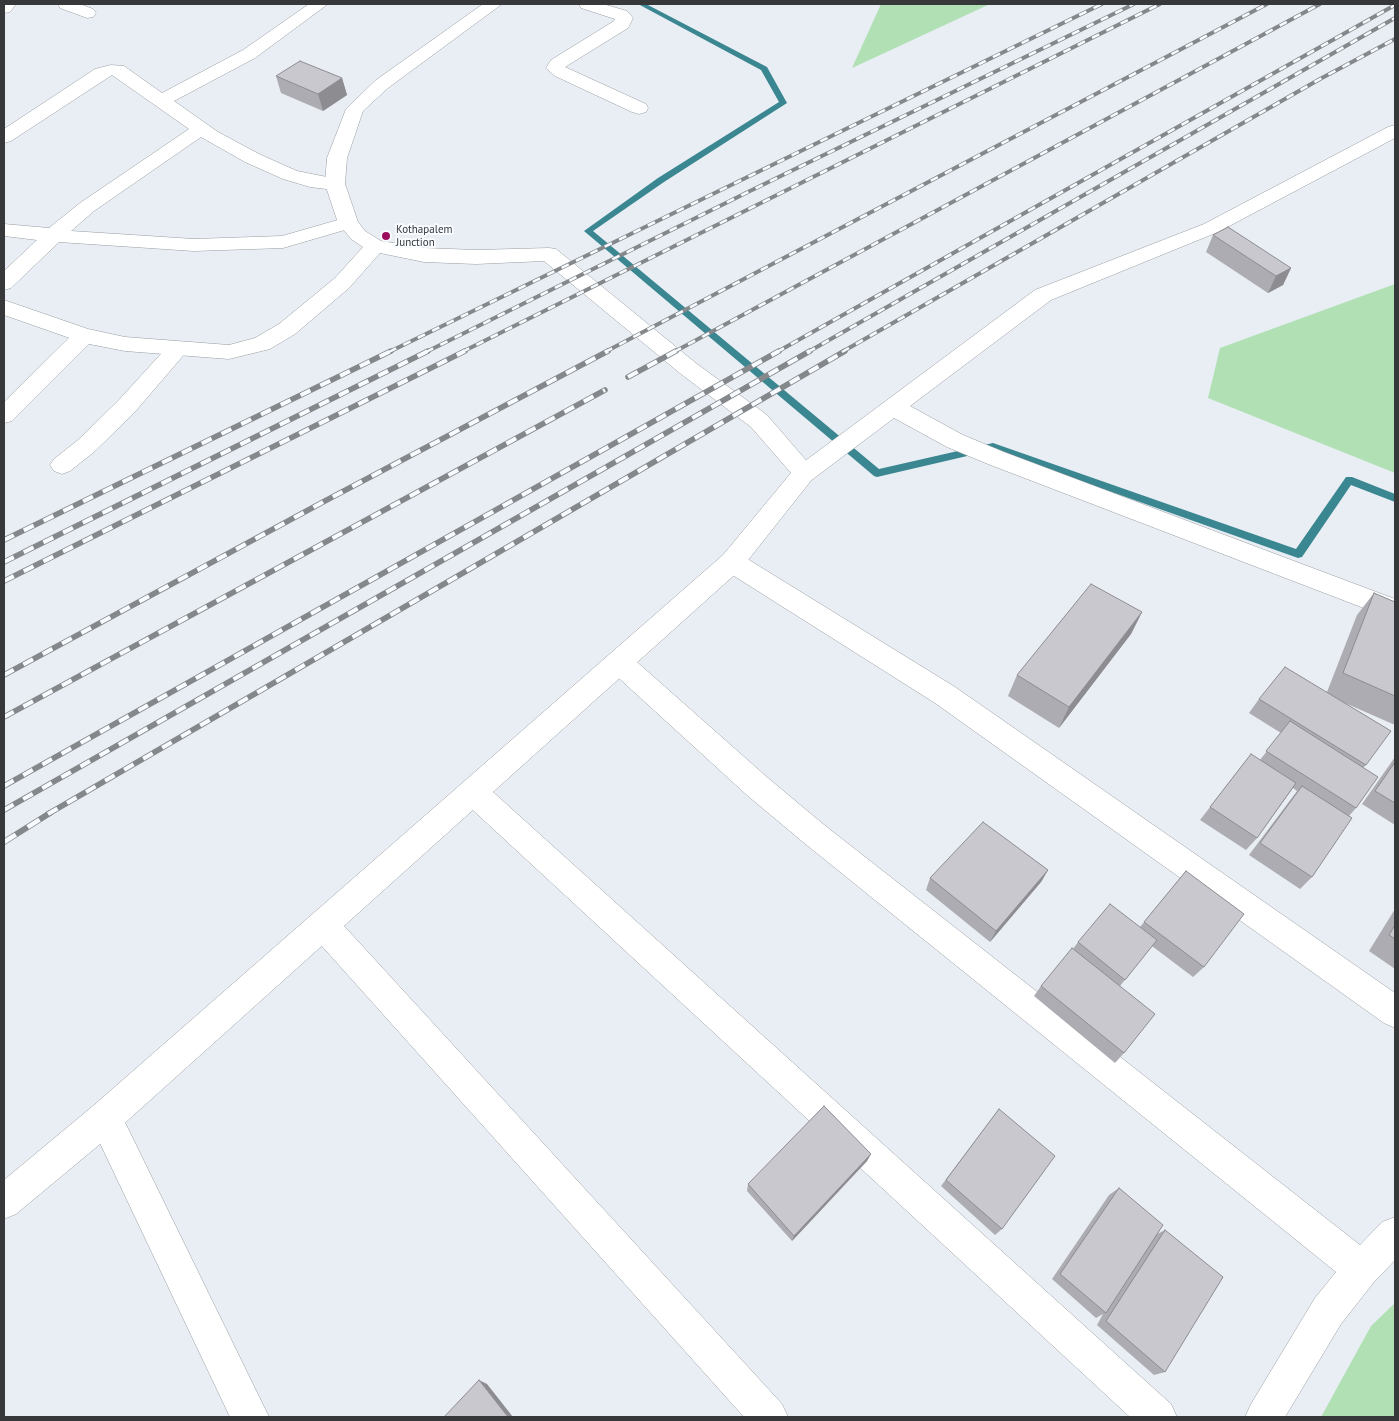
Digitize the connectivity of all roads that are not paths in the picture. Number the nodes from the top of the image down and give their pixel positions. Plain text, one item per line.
1 (8, 4) edge
2 (66, 4) edge
3 (320, 4) edge
4 (494, 4) edge
5 (587, 4) edge
6 (4, 8) edge
7 (88, 13) dead end
8 (161, 101) junction
9 (639, 108) dead end
10 (201, 129) junction
11 (1395, 131) edge
12 (4, 137) edge
13 (336, 184) junction
14 (348, 223) junction
15 (4, 230) edge
16 (54, 235) junction
17 (376, 246) junction
18 (4, 283) edge
19 (4, 307) edge
20 (84, 336) junction
21 (176, 350) junction
22 (892, 408) junction
23 (4, 415) edge
24 (62, 464) dead end
25 (805, 473) junction
26 (732, 562) junction
27 (1395, 610) edge
28 (620, 663) junction
29 (473, 792) junction
30 (323, 925) junction
31 (1395, 1012) edge
32 (105, 1118) junction
33 (4, 1202) edge
34 (1395, 1235) edge
35 (1361, 1269) junction
36 (250, 1417) edge
37 (769, 1417) edge
38 (1158, 1417) edge
39 (1264, 1417) edge

1 - 6 street
2 - 7 street
3 - 8 street
4 - 13 street
5 - 9 street
8 - 10 street
8 - 12 street
10 - 13 street
10 - 16 street
11 - 22 street
13 - 14 street
14 - 16 street
14 - 17 street
15 - 16 street
16 - 18 street
17 - 21 street
17 - 25 street
19 - 20 street
20 - 21 street
20 - 23 street
21 - 24 street
22 - 25 street
22 - 27 street
25 - 26 street
26 - 28 street
26 - 31 street
28 - 29 street
28 - 35 street
29 - 30 street
29 - 38 street
30 - 32 street
30 - 37 street
32 - 33 street
32 - 36 street
34 - 35 street
35 - 39 street

